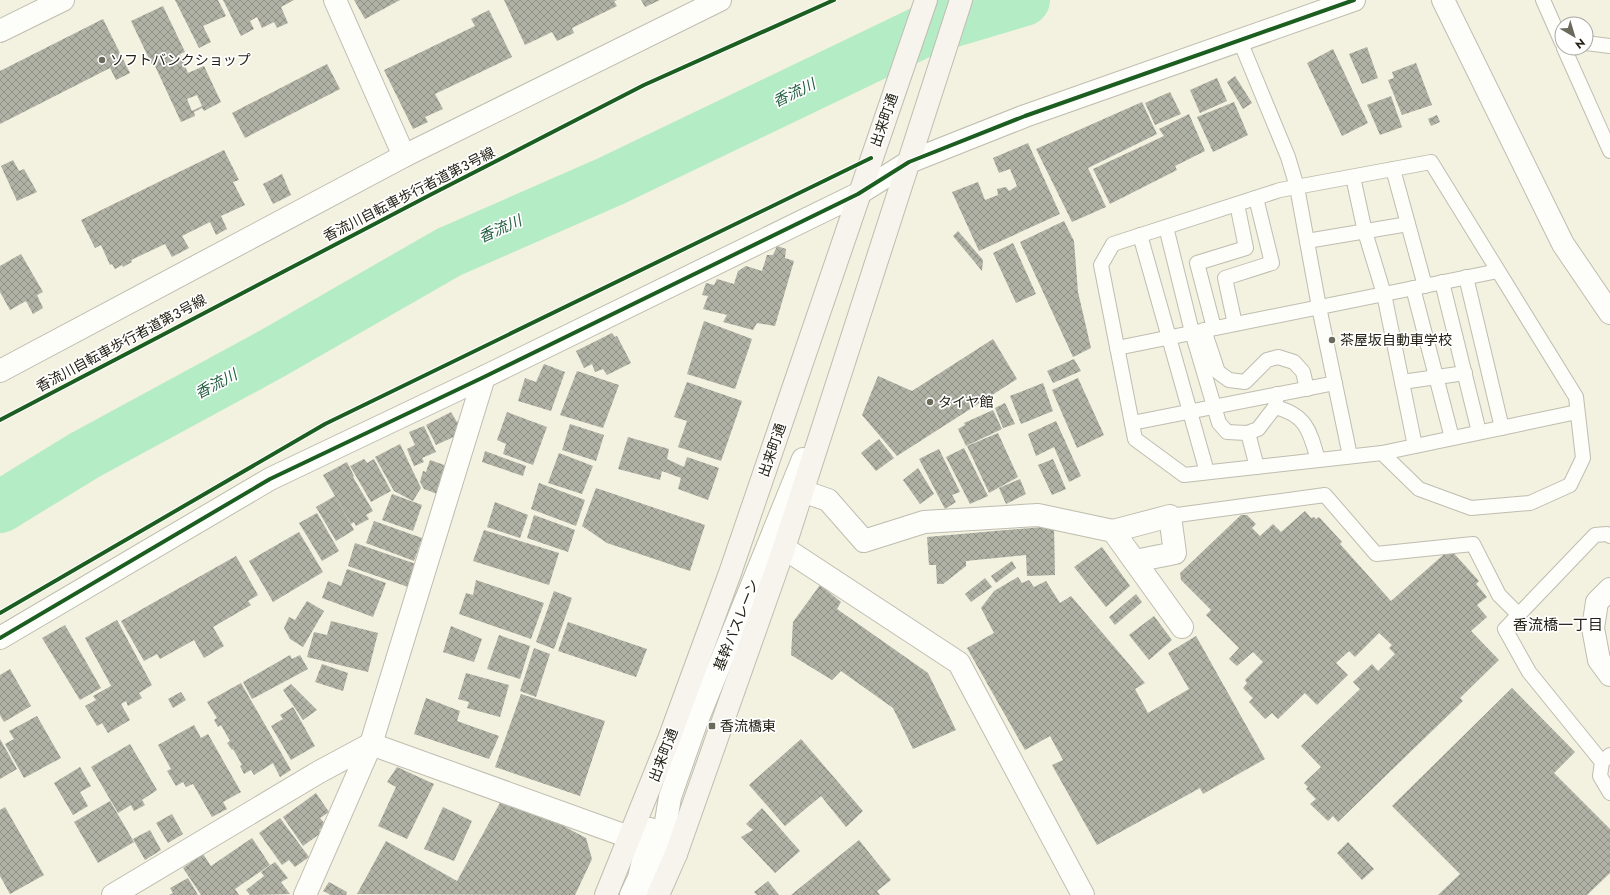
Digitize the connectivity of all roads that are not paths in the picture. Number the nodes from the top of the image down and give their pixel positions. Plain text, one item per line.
1 (63, 0) edge
2 (335, 0) edge
3 (720, 0) edge
4 (926, 0) edge
5 (961, 0) edge
6 (1354, 0) edge
7 (1443, 0) edge
8 (1543, 0) edge
9 (1554, 24) edge
10 (0, 31) edge
11 (1240, 40) junction
12 (1594, 44) edge
13 (1610, 46) edge
14 (1568, 56) edge
15 (1610, 151) edge
16 (404, 156) junction
17 (909, 162) junction
18 (1393, 169) junction
19 (1353, 177) junction
20 (1297, 187) junction
21 (858, 194) junction
22 (1256, 198) junction
23 (1238, 204) junction
24 (1408, 224) junction
25 (1166, 227) junction
26 (1365, 232) junction
27 (1140, 235) junction
28 (1307, 242) junction
29 (1498, 271) junction
30 (1466, 277) junction
31 (1442, 282) junction
32 (1419, 287) junction
33 (1384, 294) junction
34 (1319, 307) junction
35 (1610, 313) edge
36 (1236, 324) junction
37 (1203, 330) junction
38 (1168, 337) junction
39 (1117, 348) junction
40 (843, 362) junction
41 (0, 371) edge
42 (1464, 373) junction
43 (484, 377) junction
44 (1436, 377) junction
45 (1245, 382) junction
46 (1402, 382) junction
47 (1334, 383) junction
48 (1307, 389) junction
49 (1247, 400) junction
50 (1276, 401) junction
51 (1214, 407) junction
52 (1189, 412) junction
53 (1578, 412) junction
54 (1132, 423) junction
55 (1502, 428) junction
56 (1479, 432) junction
57 (1248, 433) junction
58 (1452, 438) junction
59 (1415, 446) junction
60 (1382, 453) junction
61 (1350, 456) junction
62 (1318, 460) junction
63 (1257, 467) junction
64 (1207, 472) junction
65 (802, 491) junction
66 (1170, 516) junction
67 (1113, 531) junction
68 (1610, 536) edge
69 (784, 548) junction
70 (1135, 561) junction
71 (1610, 589) edge
72 (1518, 614) junction
73 (1182, 627) dead end
74 (0, 638) edge
75 (1610, 675) edge
76 (371, 744) junction
77 (1606, 759) edge
78 (1610, 793) edge
79 (654, 846) junction
80 (113, 895) edge
81 (305, 895) edge
82 (606, 895) edge
83 (631, 895) edge
84 (654, 895) edge
85 (658, 895) edge
86 (1083, 895) edge

1 - 10 street
2 - 16 street
3 - 16 street
4 - 21 main road, 出来町通
5 - 17 main road, 出来町通
6 - 11 street
7 - 35 street
8 - 9 lane
11 - 17 street
11 - 20 lane
12 - 13 lane
14 - 15 lane
16 - 41 street
17 - 21 street
17 - 40 main road, 出来町通
18 - 19 lane
18 - 24 lane
18 - 29 lane
19 - 20 lane
19 - 26 lane
20 - 22 lane
20 - 28 lane
21 - 43 street
21 - 79 main road, 出来町通
22 - 23 lane
22 - 36 lane
23 - 25 lane
23 - 37 lane
24 - 26 lane
24 - 32 lane
25 - 27 lane
25 - 37 lane
26 - 28 lane
26 - 33 lane
27 - 38 lane
27 - 39 lane
28 - 34 lane
29 - 30 lane
29 - 53 lane
30 - 31 lane
30 - 55 lane
31 - 32 lane
31 - 42 lane
32 - 33 lane
32 - 44 lane
33 - 34 lane
33 - 46 lane
34 - 36 lane
34 - 47 lane
36 - 37 lane
37 - 38 lane
37 - 45 lane
37 - 51 lane
38 - 39 lane
38 - 52 lane
39 - 54 lane
40 - 65 main road, 出来町通
40 - 79 street, 基幹バスレーン
42 - 44 lane
42 - 56 lane
43 - 74 street
43 - 76 street
44 - 46 lane
44 - 58 lane
45 - 48 lane
45 - 49 lane
46 - 59 lane
47 - 48 lane
47 - 61 lane
48 - 50 lane
49 - 50 lane
49 - 51 lane
50 - 57 lane
50 - 62 lane
51 - 52 lane
51 - 57 lane
52 - 54 lane
52 - 64 lane
53 - 55 lane
53 - 60 lane
54 - 64 lane
55 - 56 lane
56 - 58 lane
57 - 63 lane
58 - 59 lane
59 - 60 lane
60 - 61 lane
61 - 62 lane
62 - 63 lane
63 - 64 lane
65 - 67 street
65 - 69 main road, 出来町通
66 - 67 street
66 - 70 street
66 - 72 lane
67 - 70 street
68 - 72 lane
69 - 79 main road, 出来町通
69 - 86 street
70 - 73 street
71 - 75 street
72 - 77 lane
76 - 79 street
76 - 80 street
76 - 81 street
77 - 78 lane
79 - 82 main road, 出来町通
79 - 83 street, 基幹バスレーン
79 - 84 street, 基幹バスレーン
79 - 85 main road, 出来町通

